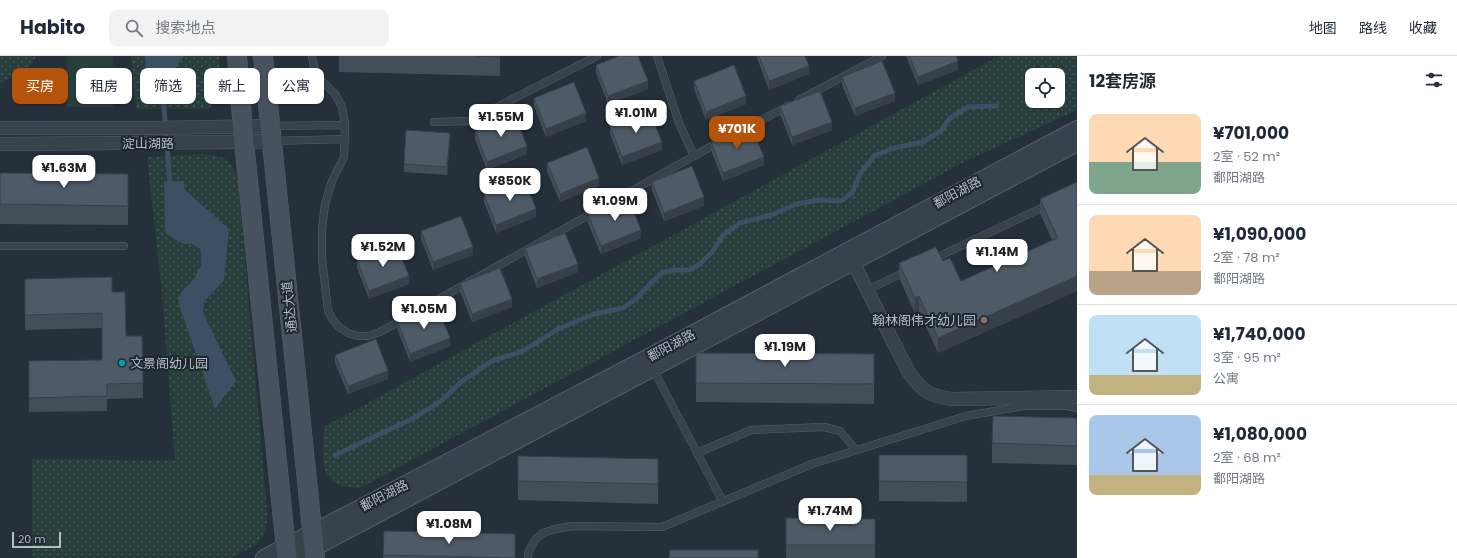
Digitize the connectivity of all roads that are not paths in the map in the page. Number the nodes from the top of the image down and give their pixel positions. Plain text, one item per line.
1 (237, 56) edge
2 (263, 56) edge
3 (312, 56) edge
4 (597, 56) edge
5 (657, 56) edge
6 (882, 56) edge
7 (434, 122) dead end
8 (345, 125) junction
9 (0, 128) edge
10 (1077, 129) edge
11 (271, 134) junction
12 (244, 135) junction
13 (729, 137) edge
14 (345, 139) junction
15 (722, 141) edge
16 (1077, 143) edge
17 (0, 144) edge
18 (694, 156) junction
19 (1055, 202) edge
20 (0, 246) edge
21 (124, 246) dead end
22 (850, 256) junction
23 (925, 263) edge
24 (911, 270) edge
25 (867, 290) junction
26 (650, 363) junction
27 (1077, 397) edge
28 (1077, 408) edge
29 (856, 450) junction
30 (697, 453) junction
31 (723, 502) junction
32 (314, 546) edge
33 (289, 554) edge
34 (264, 558) edge
35 (528, 558) edge

1 - 12 main road
2 - 11 main road, 通达大道
3 - 8 lane
4 - 7 lane
5 - 18 lane
6 - 13 lane
8 - 11 lane
8 - 14 lane
9 - 12 street, 淀山湖路
10 - 22 street, 鄱阳湖路
11 - 12 street, 淀山湖路
11 - 14 lane
11 - 32 main road, 通达大道
12 - 17 street, 淀山湖路
12 - 33 main road
14 - 18 lane
15 - 18 lane
16 - 22 street, 鄱阳湖路
19 - 23 lane
20 - 21 lane
22 - 25 street
22 - 26 street, 鄱阳湖路
24 - 25 lane
25 - 27 street
26 - 30 lane
26 - 32 street, 鄱阳湖路
28 - 29 lane
29 - 30 lane
29 - 31 lane
30 - 31 lane
31 - 35 lane
32 - 33 street, 鄱阳湖路
33 - 34 street, 鄱阳湖路

